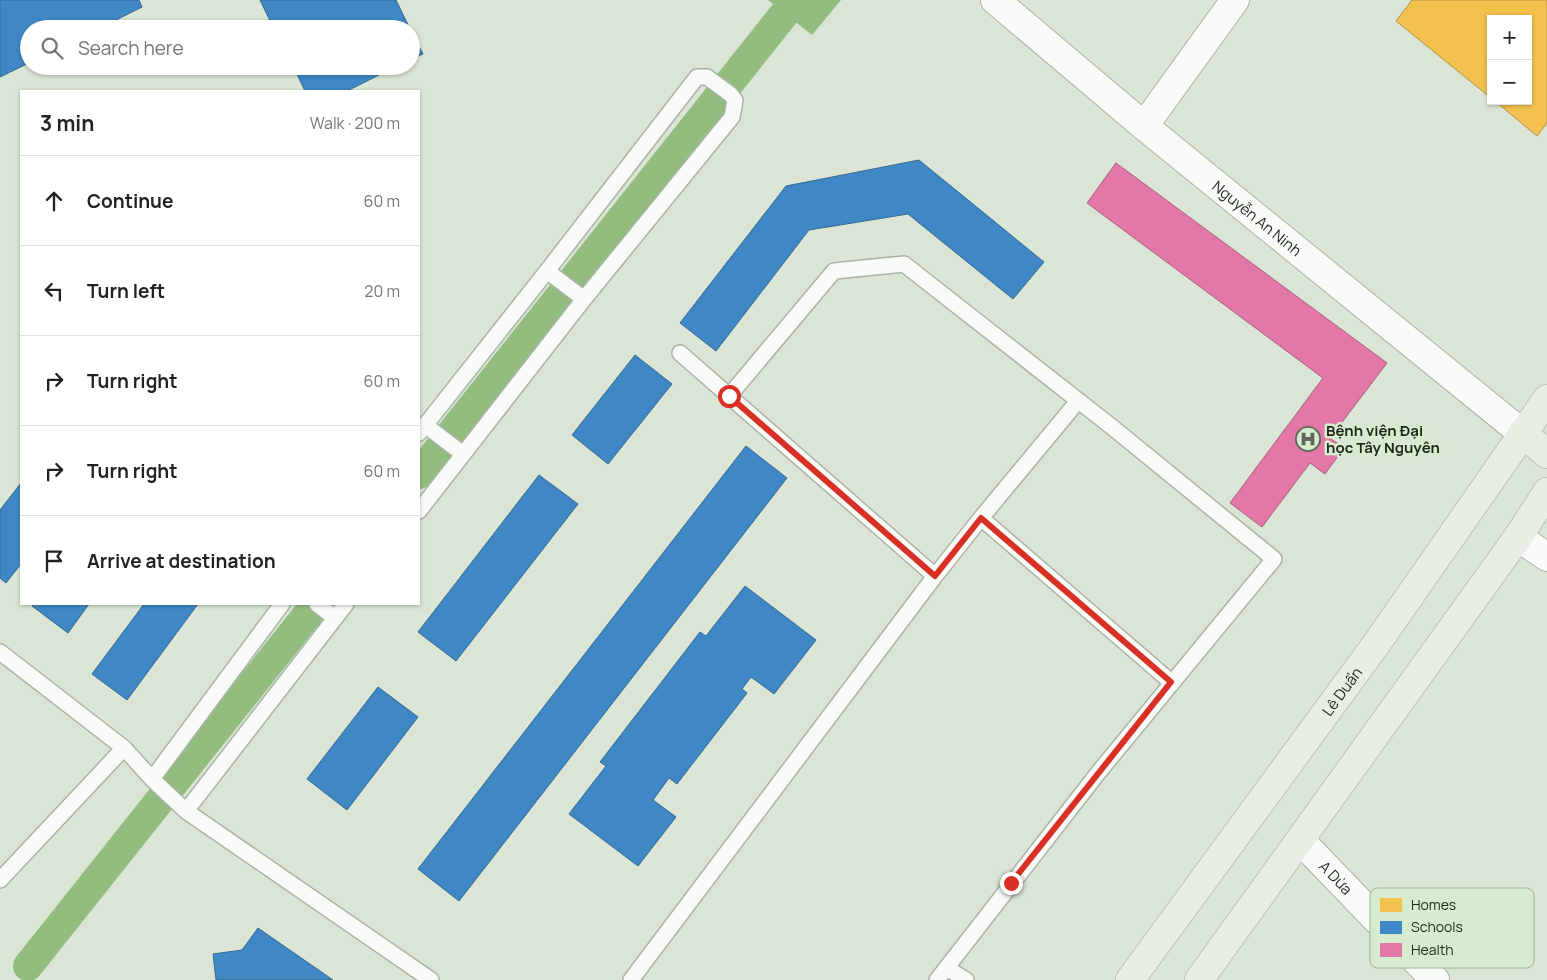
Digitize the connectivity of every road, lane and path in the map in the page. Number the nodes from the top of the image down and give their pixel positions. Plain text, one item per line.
1 (995, 0) edge
2 (1235, 0) edge
3 (1144, 126) junction
4 (551, 273) junction
5 (579, 295) junction
6 (680, 353) dead end
7 (729, 396) junction
8 (1547, 399) edge
9 (1078, 401) junction
10 (426, 429) edge
11 (1522, 433) junction
12 (459, 450) junction
13 (1547, 454) edge
14 (1547, 492) edge
15 (420, 509) edge
16 (981, 518) junction
17 (1518, 537) junction
18 (1547, 557) edge
19 (935, 576) junction
20 (281, 605) edge
21 (343, 605) edge
22 (326, 611) edge
23 (0, 652) edge
24 (1171, 682) junction
25 (124, 748) junction
26 (155, 781) junction
27 (182, 807) junction
28 (1300, 840) junction
29 (0, 880) edge
30 (1370, 913) edge
31 (947, 968) junction
32 (1423, 968) edge
33 (431, 980) edge
34 (631, 980) edge
35 (937, 980) edge
36 (966, 980) edge
37 (1130, 980) edge
38 (1199, 980) edge
39 (1435, 980) edge

1 - 3 street, Nguyễn An Ninh
2 - 3 street
3 - 11 street, Nguyễn An Ninh
4 - 5 lane
4 - 5 lane
4 - 10 lane
5 - 12 lane
6 - 7 lane
7 - 9 lane
7 - 19 lane
8 - 11 main road, Lê Duẩn
9 - 16 lane
9 - 24 lane
10 - 12 lane
11 - 13 main road
11 - 37 main road, Lê Duẩn
12 - 15 lane
14 - 17 main road
16 - 19 lane
16 - 24 lane
17 - 18 street
17 - 28 main road
19 - 34 lane
20 - 26 lane
21 - 22 lane
22 - 27 lane
23 - 25 lane
24 - 31 lane
25 - 26 lane
25 - 29 lane
26 - 27 lane
27 - 33 lane
28 - 30 street, A Dừa
28 - 38 main road
31 - 35 lane
31 - 36 lane
32 - 39 street, A Dừa

